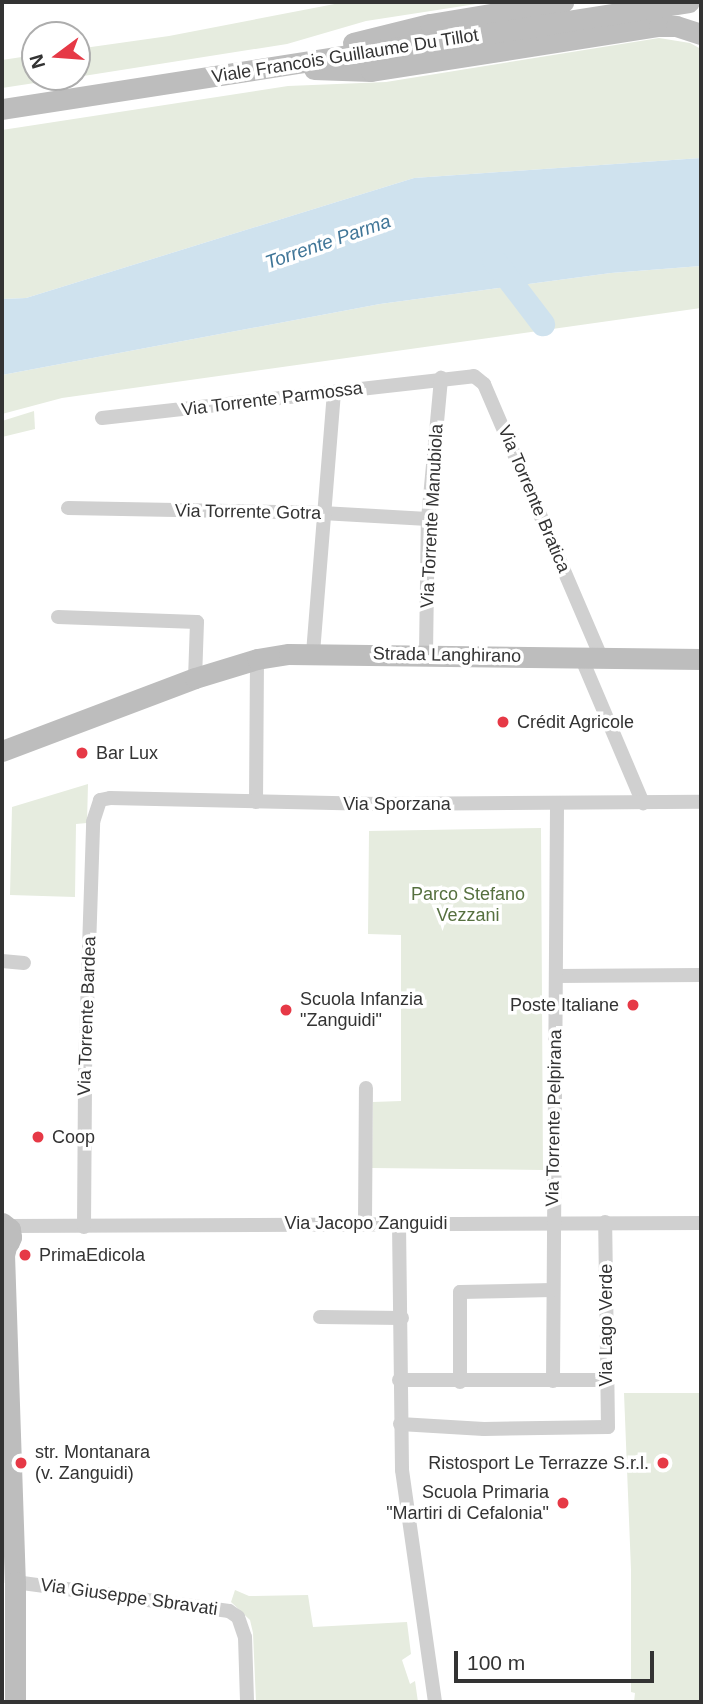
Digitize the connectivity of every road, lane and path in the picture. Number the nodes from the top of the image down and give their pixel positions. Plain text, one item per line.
1 (563, 2) edge
2 (689, 2) edge
3 (701, 34) edge
4 (284, 66) junction
5 (2, 109) edge
6 (441, 378) junction
7 (334, 392) junction
8 (102, 418) dead end
9 (68, 508) dead end
10 (322, 513) junction
11 (428, 519) junction
12 (58, 617) dead end
13 (313, 653) junction
14 (426, 654) junction
15 (591, 657) junction
16 (257, 659) junction
17 (701, 659) edge
18 (195, 678) junction
19 (2, 751) edge
20 (256, 802) junction
21 (701, 802) edge
22 (557, 803) junction
23 (643, 803) junction
24 (96, 806) joint
25 (4, 961) edge
26 (24, 963) dead end
27 (701, 975) edge
28 (556, 976) junction
29 (366, 1088) dead end
30 (553, 1222) junction
31 (606, 1222) junction
32 (365, 1223) junction
33 (399, 1223) junction
34 (701, 1223) edge
35 (84, 1227) junction
36 (4, 1237) edge
37 (552, 1290) junction
38 (320, 1317) dead end
39 (402, 1318) junction
40 (400, 1380) junction
41 (606, 1380) junction
42 (553, 1381) junction
43 (460, 1382) junction
44 (5, 1396) edge
45 (400, 1424) junction
46 (15, 1582) junction
47 (10, 1690) edge
48 (247, 1702) edge
49 (435, 1702) edge

1 - 4 main road
2 - 4 main road, Viale Francois Guillaume Du Tillot
3 - 4 main road
4 - 5 main road, Viale Francois Guillaume Du Tillot
6 - 7 street, Via Torrente Parmossa
6 - 11 street, Via Torrente Manubiola
6 - 15 street, Via Torrente Bratica
7 - 8 street, Via Torrente Parmossa
7 - 10 street
9 - 10 street, Via Torrente Gotra
10 - 11 street, Via Torrente Gotra
10 - 13 street
11 - 14 street, Via Torrente Manubiola
12 - 18 street
13 - 14 main road, Strada Langhirano
13 - 16 main road, Strada Langhirano
14 - 15 main road, Strada Langhirano
15 - 17 main road, Strada Langhirano
15 - 23 street, Via Torrente Bratica
16 - 18 main road, Strada Langhirano
16 - 20 street
18 - 19 main road, Strada Langhirano
20 - 22 street, Via Sporzana
20 - 24 street, Via Sporzana
21 - 23 street, Via Sporzana
22 - 23 street, Via Sporzana
22 - 28 street, Via Torrente Pelpirana
24 - 35 street, Via Torrente Bardea
25 - 26 street
27 - 28 street
28 - 30 street, Via Torrente Pelpirana
29 - 32 street
30 - 31 street, Via Jacopo Zanguidi
30 - 33 street, Via Jacopo Zanguidi
30 - 37 street, Via Torrente Pelpirana
31 - 34 street, Via Jacopo Zanguidi
31 - 41 street, Via Lago Verde
32 - 33 street, Via Jacopo Zanguidi
32 - 35 street, Via Jacopo Zanguidi
33 - 39 street
35 - 36 street, Via Jacopo Zanguidi
36 - 44 main road
37 - 42 street, Via Torrente Pelpirana
37 - 43 street
38 - 39 street
39 - 40 street
40 - 43 street
40 - 45 street
41 - 42 street
41 - 45 street, Via Lago Verde
42 - 43 street
44 - 46 main road
45 - 49 street
46 - 47 main road
46 - 48 street, Via Giuseppe Sbravati

